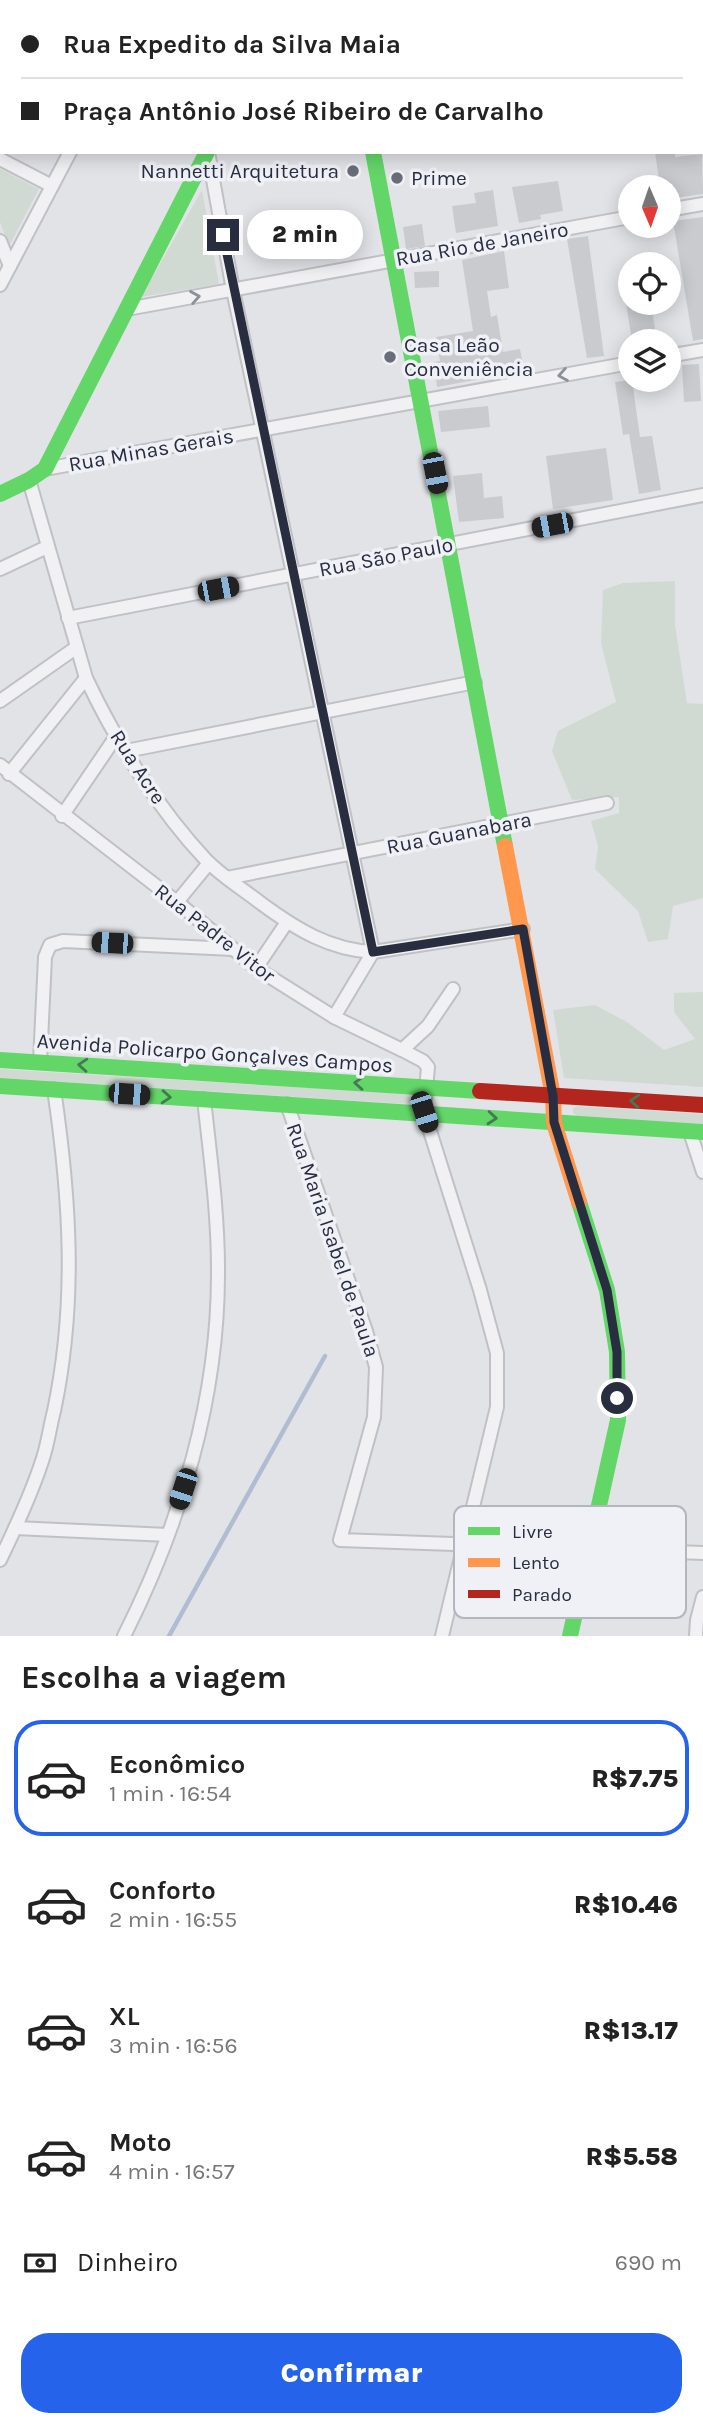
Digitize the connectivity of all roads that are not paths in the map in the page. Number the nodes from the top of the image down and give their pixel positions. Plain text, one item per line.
1 (69, 154) edge
2 (206, 154) edge
3 (207, 154) edge
4 (373, 154) edge
5 (0, 159) edge
6 (52, 186) junction
7 (703, 204) edge
8 (681, 208) edge
9 (618, 219) edge
10 (0, 242) edge
11 (394, 260) junction
12 (10, 266) junction
13 (0, 285) edge
14 (233, 290) junction
15 (127, 309) junction
16 (703, 350) edge
17 (681, 354) edge
18 (618, 365) edge
19 (421, 401) junction
20 (263, 429) junction
21 (45, 469) junction
22 (29, 480) junction
23 (0, 494) edge
24 (703, 495) edge
25 (448, 545) junction
26 (47, 547) junction
27 (0, 569) edge
28 (293, 575) junction
29 (68, 618) junction
30 (77, 647) junction
31 (86, 678) junction
32 (475, 682) junction
33 (0, 701) edge
34 (322, 712) junction
35 (117, 735) junction
36 (126, 751) junction
37 (4, 769) edge
38 (607, 803) dead end
39 (62, 816) junction
40 (502, 825) junction
41 (352, 853) junction
42 (209, 863) junction
43 (227, 877) junction
44 (177, 902) junction
45 (287, 922) junction
46 (523, 929) junction
47 (233, 949) junction
48 (373, 952) junction
49 (256, 968) junction
50 (453, 989) dead end
51 (334, 1017) junction
52 (402, 1050) junction
53 (0, 1060) edge
54 (40, 1062) junction
55 (0, 1086) edge
56 (427, 1087) junction
57 (54, 1089) junction
58 (553, 1096) junction
59 (204, 1099) junction
60 (287, 1104) junction
61 (703, 1105) edge
62 (424, 1112) junction
63 (554, 1122) junction
64 (697, 1132) edge
65 (703, 1172) edge
66 (473, 1506) edge
67 (599, 1506) edge
68 (15, 1528) junction
69 (168, 1535) junction
70 (454, 1544) edge
71 (0, 1560) edge
72 (454, 1586) edge
73 (703, 1597) edge
74 (574, 1618) edge
75 (124, 1636) edge
76 (442, 1636) edge
77 (570, 1636) edge
78 (696, 1636) edge

1 - 6 street
2 - 15 street
3 - 14 street
4 - 11 street
5 - 6 street
6 - 12 street
7 - 8 street
9 - 11 street, Rua Rio de Janeiro
10 - 12 street
11 - 14 street, Rua Rio de Janeiro
11 - 19 street
12 - 13 street
15 -> 14 street, Rua Rio de Janeiro
14 - 20 street
15 - 21 street
16 - 17 street
18 -> 19 street, Rua Minas Gerais
19 - 20 street, Rua Minas Gerais
19 - 25 street
20 - 21 street, Rua Minas Gerais
20 - 28 street
21 - 22 street
22 - 23 street
22 - 26 street, Rua Acre
24 - 25 street, Rua São Paulo
25 - 28 street, Rua São Paulo
25 - 32 street
26 - 27 street
26 - 29 street, Rua Acre
28 - 29 street, Rua São Paulo
28 - 34 street
29 - 30 street, Rua Acre
30 - 31 street, Rua Acre
30 - 33 street
31 - 35 street, Rua Acre
31 - 37 street
32 - 34 street
32 - 40 street
34 - 36 street
34 - 41 street
35 - 36 street, Rua Acre
35 - 39 street
36 - 42 street, Rua Acre
37 - 39 street, Rua Padre Vitor
38 - 40 street, Rua Guanabara
39 - 44 street, Rua Padre Vitor
40 - 41 street, Rua Guanabara
40 - 46 street
41 - 43 street, Rua Guanabara
41 - 48 street
42 - 43 street, Rua Acre
42 - 44 street
43 - 45 street, Rua Acre
44 - 47 street, Rua Padre Vitor
45 - 48 street, Rua Acre
45 - 49 street
46 - 48 street, Rua Acre
46 - 58 street
47 - 49 street, Rua Padre Vitor
47 - 54 street
48 - 51 street
49 - 51 street, Rua Padre Vitor
50 - 52 street
51 - 52 street, Rua Padre Vitor
52 - 56 street, Rua Padre Vitor
53 - 54 street, Avenida Policarpo Gonçalves Campos
56 -> 54 street, Avenida Policarpo Gonçalves Campos
55 - 57 street
56 - 58 street, Avenida Policarpo Gonçalves Campos
56 - 62 street
57 -> 59 street
57 - 68 street
61 -> 58 street, Avenida Policarpo Gonçalves Campos
58 - 63 street
59 - 60 street
59 - 69 street
60 - 62 street
60 - 70 street, Rua Maria Isabel de Paula
62 -> 63 street
62 - 66 street
63 - 64 street
63 - 67 street
64 - 65 street
68 - 69 street
68 - 71 street
69 - 75 street
72 - 76 street
73 - 78 street
74 - 77 street

